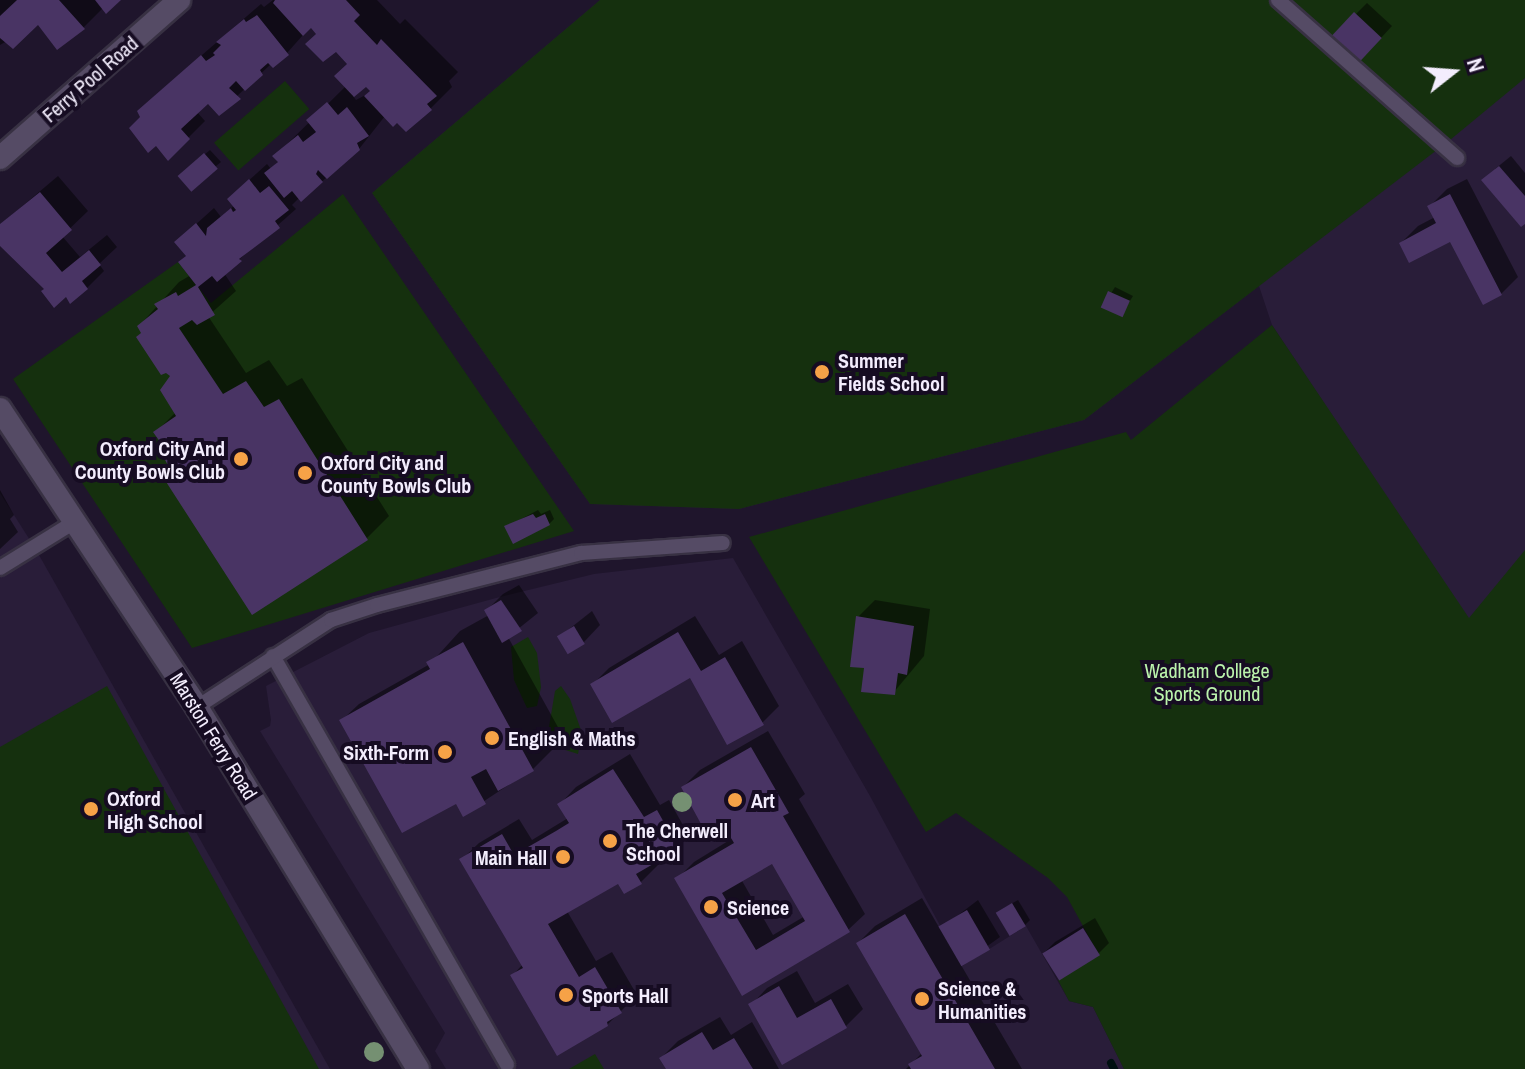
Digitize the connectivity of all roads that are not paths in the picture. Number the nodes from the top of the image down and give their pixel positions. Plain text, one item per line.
1 (179, 0) edge
2 (1278, 0) edge
3 (0, 158) edge
4 (1457, 158) dead end
5 (0, 409) edge
6 (76, 521) junction
7 (723, 543) dead end
8 (0, 568) edge
9 (273, 656) junction
10 (197, 707) junction
11 (507, 1065) dead end
12 (418, 1069) edge

1 - 3 main road, Ferry Pool Road
2 - 4 lane
5 - 6 main road, Marston Ferry Road
6 - 8 lane
6 - 10 main road, Marston Ferry Road
7 - 9 lane
9 - 10 lane
9 - 11 lane
10 - 12 main road, Marston Ferry Road

